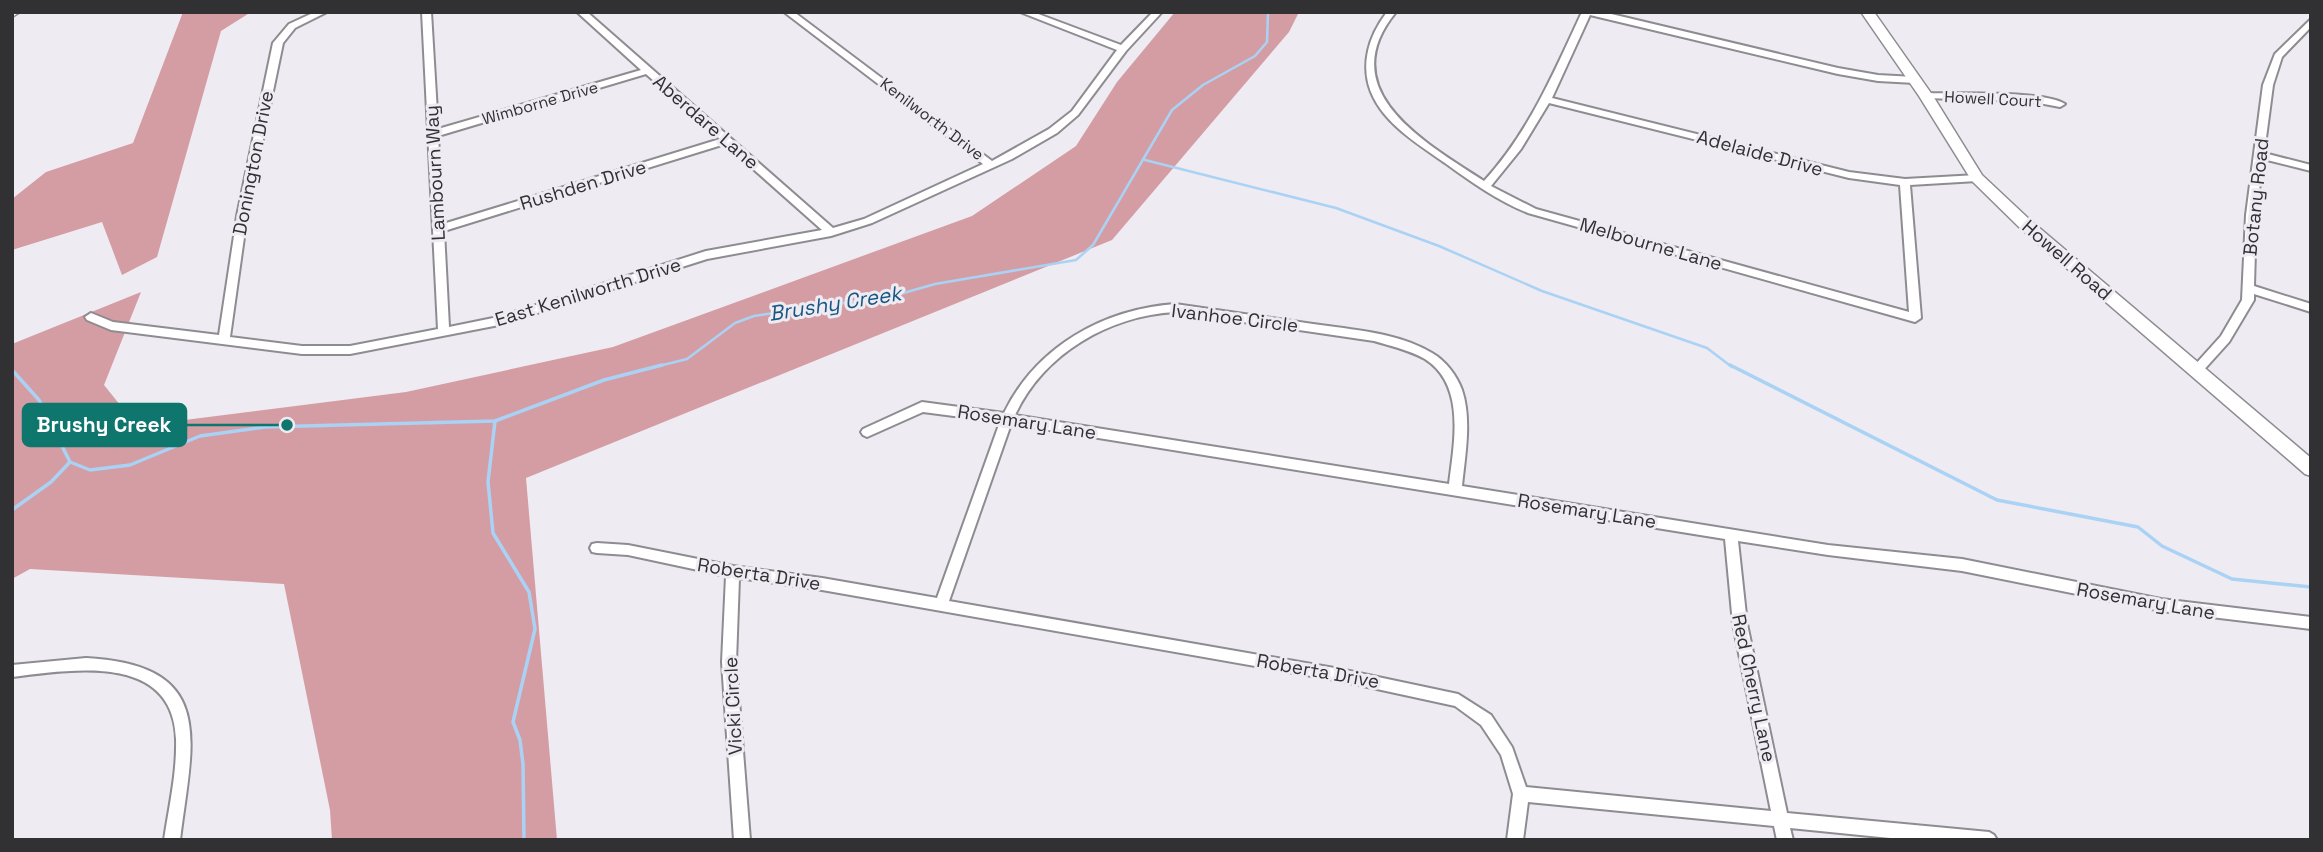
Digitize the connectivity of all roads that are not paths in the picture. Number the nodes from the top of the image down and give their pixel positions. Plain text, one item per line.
1 (323, 12) edge
2 (426, 12) edge
3 (582, 12) edge
4 (788, 12) edge
5 (1024, 12) edge
6 (1158, 12) edge
7 (1392, 12) edge
8 (1589, 12) edge
9 (1867, 12) edge
10 (2311, 22) edge
11 (1123, 49) junction
12 (648, 71) junction
13 (1915, 80) junction
14 (1926, 96) junction
15 (1546, 99) junction
16 (2060, 104) dead end
17 (433, 134) junction
18 (728, 141) junction
19 (2260, 155) junction
20 (991, 165) junction
21 (2311, 168) edge
22 (1977, 178) junction
23 (1905, 182) junction
24 (1485, 186) junction
25 (438, 229) junction
26 (831, 232) junction
27 (2249, 288) junction
28 (2311, 308) edge
29 (91, 317) dead end
30 (444, 333) junction
31 (224, 340) junction
32 (2197, 370) junction
33 (1009, 419) junction
34 (867, 432) dead end
35 (2311, 469) edge
36 (1455, 490) junction
37 (1731, 534) junction
38 (597, 548) dead end
39 (733, 572) junction
40 (941, 605) junction
41 (2311, 624) edge
42 (12, 671) edge
43 (1521, 794) junction
44 (1781, 819) junction
45 (172, 840) edge
46 (742, 840) edge
47 (1515, 840) edge
48 (1785, 840) edge
49 (1989, 840) edge

1 - 31 street, Donington Drive
2 - 17 street, Lambourn Way
3 - 12 street, Aberdare Lane
4 - 20 street, Kenilworth Drive
5 - 11 street
6 - 11 street, Kenilworth Drive
7 - 24 street, Melbourne Lane
8 - 13 street
8 - 15 street
9 - 13 main road, Howell Road
10 - 19 street, Botany Road
11 - 20 street, Kenilworth Drive
12 - 17 street, Wimborne Drive
12 - 18 street, Aberdare Lane
13 - 14 main road, Howell Road
14 - 16 street, Howell Court
14 - 22 main road, Howell Road
15 - 23 street, Adelaide Drive
15 - 24 street
17 - 25 street, Lambourn Way
18 - 25 street, Rushden Drive
18 - 26 street, Aberdare Lane
19 - 21 street
19 - 27 street, Botany Road
20 - 26 street, East Kenilworth Drive
22 - 23 street, Adelaide Drive
22 - 32 main road, Howell Road
23 - 24 street, Melbourne Lane
25 - 30 street, Lambourn Way
26 - 30 street, East Kenilworth Drive
27 - 28 street
27 - 32 street, Botany Road
29 - 31 street, East Kenilworth Drive
30 - 31 street, East Kenilworth Drive
32 - 35 main road, Howell Road
33 - 34 street, Rosemary Lane
33 - 36 street, Rosemary Lane
33 - 36 street, Ivanhoe Circle
33 - 40 street, Ivanhoe Circle
36 - 37 street, Rosemary Lane
37 - 41 street, Rosemary Lane
37 - 44 street, Red Cherry Lane
38 - 39 street, Roberta Drive
39 - 40 street, Roberta Drive
39 - 46 street, Vicki Circle
40 - 43 street, Roberta Drive
42 - 45 street
43 - 44 street
43 - 47 street
44 - 48 street, Red Cherry Lane
44 - 49 street

